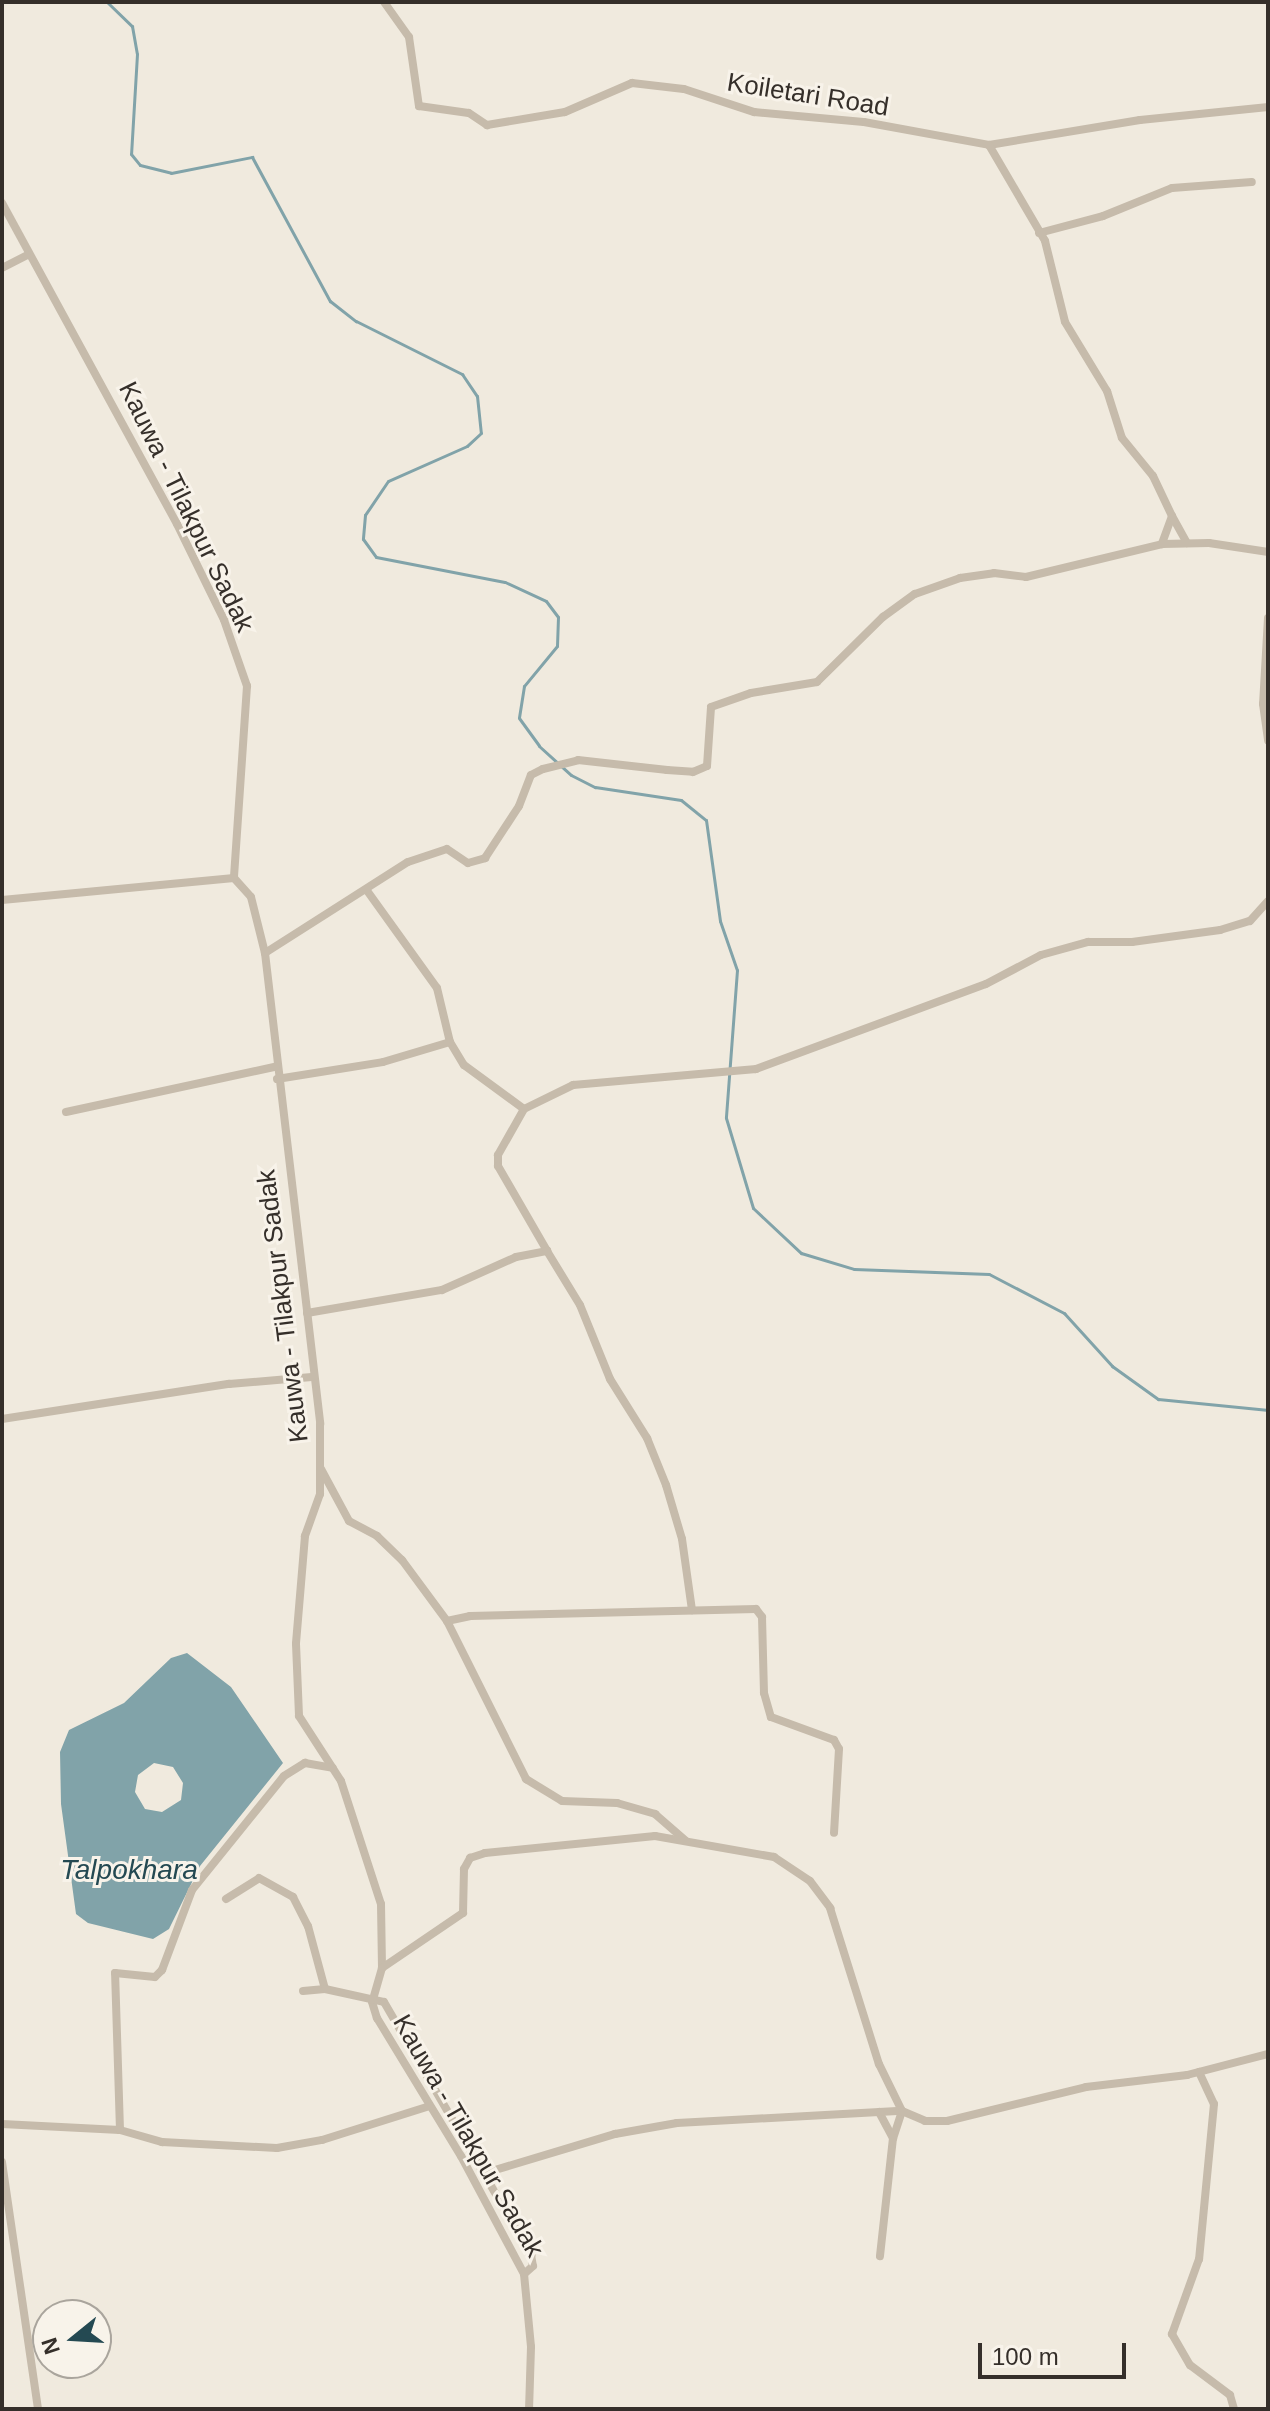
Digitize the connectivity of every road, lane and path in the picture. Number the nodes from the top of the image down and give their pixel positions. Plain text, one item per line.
1 (384, 2) edge
2 (1268, 107) edge
3 (989, 145) junction
4 (1252, 182) dead end
5 (2, 203) edge
6 (1039, 233) junction
7 (27, 255) junction
8 (2, 268) edge
9 (1172, 516) junction
10 (1187, 543) junction
11 (1162, 544) junction
12 (1268, 552) edge
13 (1268, 618) edge
14 (1268, 741) edge
15 (234, 878) junction
16 (368, 892) junction
17 (2, 900) edge
18 (1268, 901) edge
19 (265, 953) junction
20 (450, 1042) junction
21 (275, 1067) junction
22 (277, 1079) junction
23 (524, 1109) junction
24 (66, 1112) dead end
25 (547, 1251) junction
26 (307, 1313) junction
27 (312, 1377) junction
28 (2, 1419) edge
29 (320, 1469) junction
30 (692, 1610) junction
31 (447, 1621) junction
32 (333, 1768) junction
33 (834, 1833) dead end
34 (685, 1840) junction
35 (226, 1899) dead end
36 (382, 1968) junction
37 (325, 1989) junction
38 (303, 1991) dead end
39 (372, 2002) junction
40 (1268, 2054) edge
41 (1199, 2072) junction
42 (430, 2106) junction
43 (902, 2111) junction
44 (879, 2112) junction
45 (2, 2124) edge
46 (120, 2130) junction
47 (893, 2138) junction
48 (2, 2162) edge
49 (485, 2173) junction
50 (880, 2256) dead end
51 (524, 2274) junction
52 (38, 2409) edge
53 (529, 2409) edge
54 (1234, 2409) edge

1 - 3 street, Koiletari Road
2 - 3 street, Koiletari Road
3 - 6 street
4 - 6 street
5 - 7 street, Kauwa - Tilakpur Sadak
6 - 9 street
7 - 8 street
7 - 15 street, Kauwa - Tilakpur Sadak
9 - 10 street
9 - 11 street
10 - 11 street
10 - 12 street
11 - 16 street
13 - 14 street
15 - 17 street
15 - 19 street, Kauwa - Tilakpur Sadak
16 - 19 street
16 - 20 street
18 - 23 street
19 - 21 street, Kauwa - Tilakpur Sadak
20 - 22 street
20 - 23 street
21 - 22 street, Kauwa - Tilakpur Sadak
21 - 24 street
22 - 26 street, Kauwa - Tilakpur Sadak
23 - 25 street
25 - 26 street
25 - 30 street
26 - 27 street, Kauwa - Tilakpur Sadak
27 - 28 street
27 - 29 street, Kauwa - Tilakpur Sadak
29 - 31 street
29 - 32 street, Kauwa - Tilakpur Sadak
30 - 31 street
30 - 33 street
31 - 34 street
32 - 36 street, Kauwa - Tilakpur Sadak
32 - 46 street
34 - 36 street
34 - 43 street
35 - 37 street
36 - 39 street, Kauwa - Tilakpur Sadak
37 - 38 street
37 - 39 street
39 - 42 street, Kauwa - Tilakpur Sadak
39 - 49 street
40 - 41 street
41 - 43 street
41 - 54 street
42 - 46 street
42 - 51 street, Kauwa - Tilakpur Sadak
43 - 44 street
43 - 47 street
44 - 47 street
44 - 49 street
45 - 46 street
47 - 50 street
48 - 52 street
49 - 51 street
51 - 53 street, Kauwa - Tilakpur Sadak

